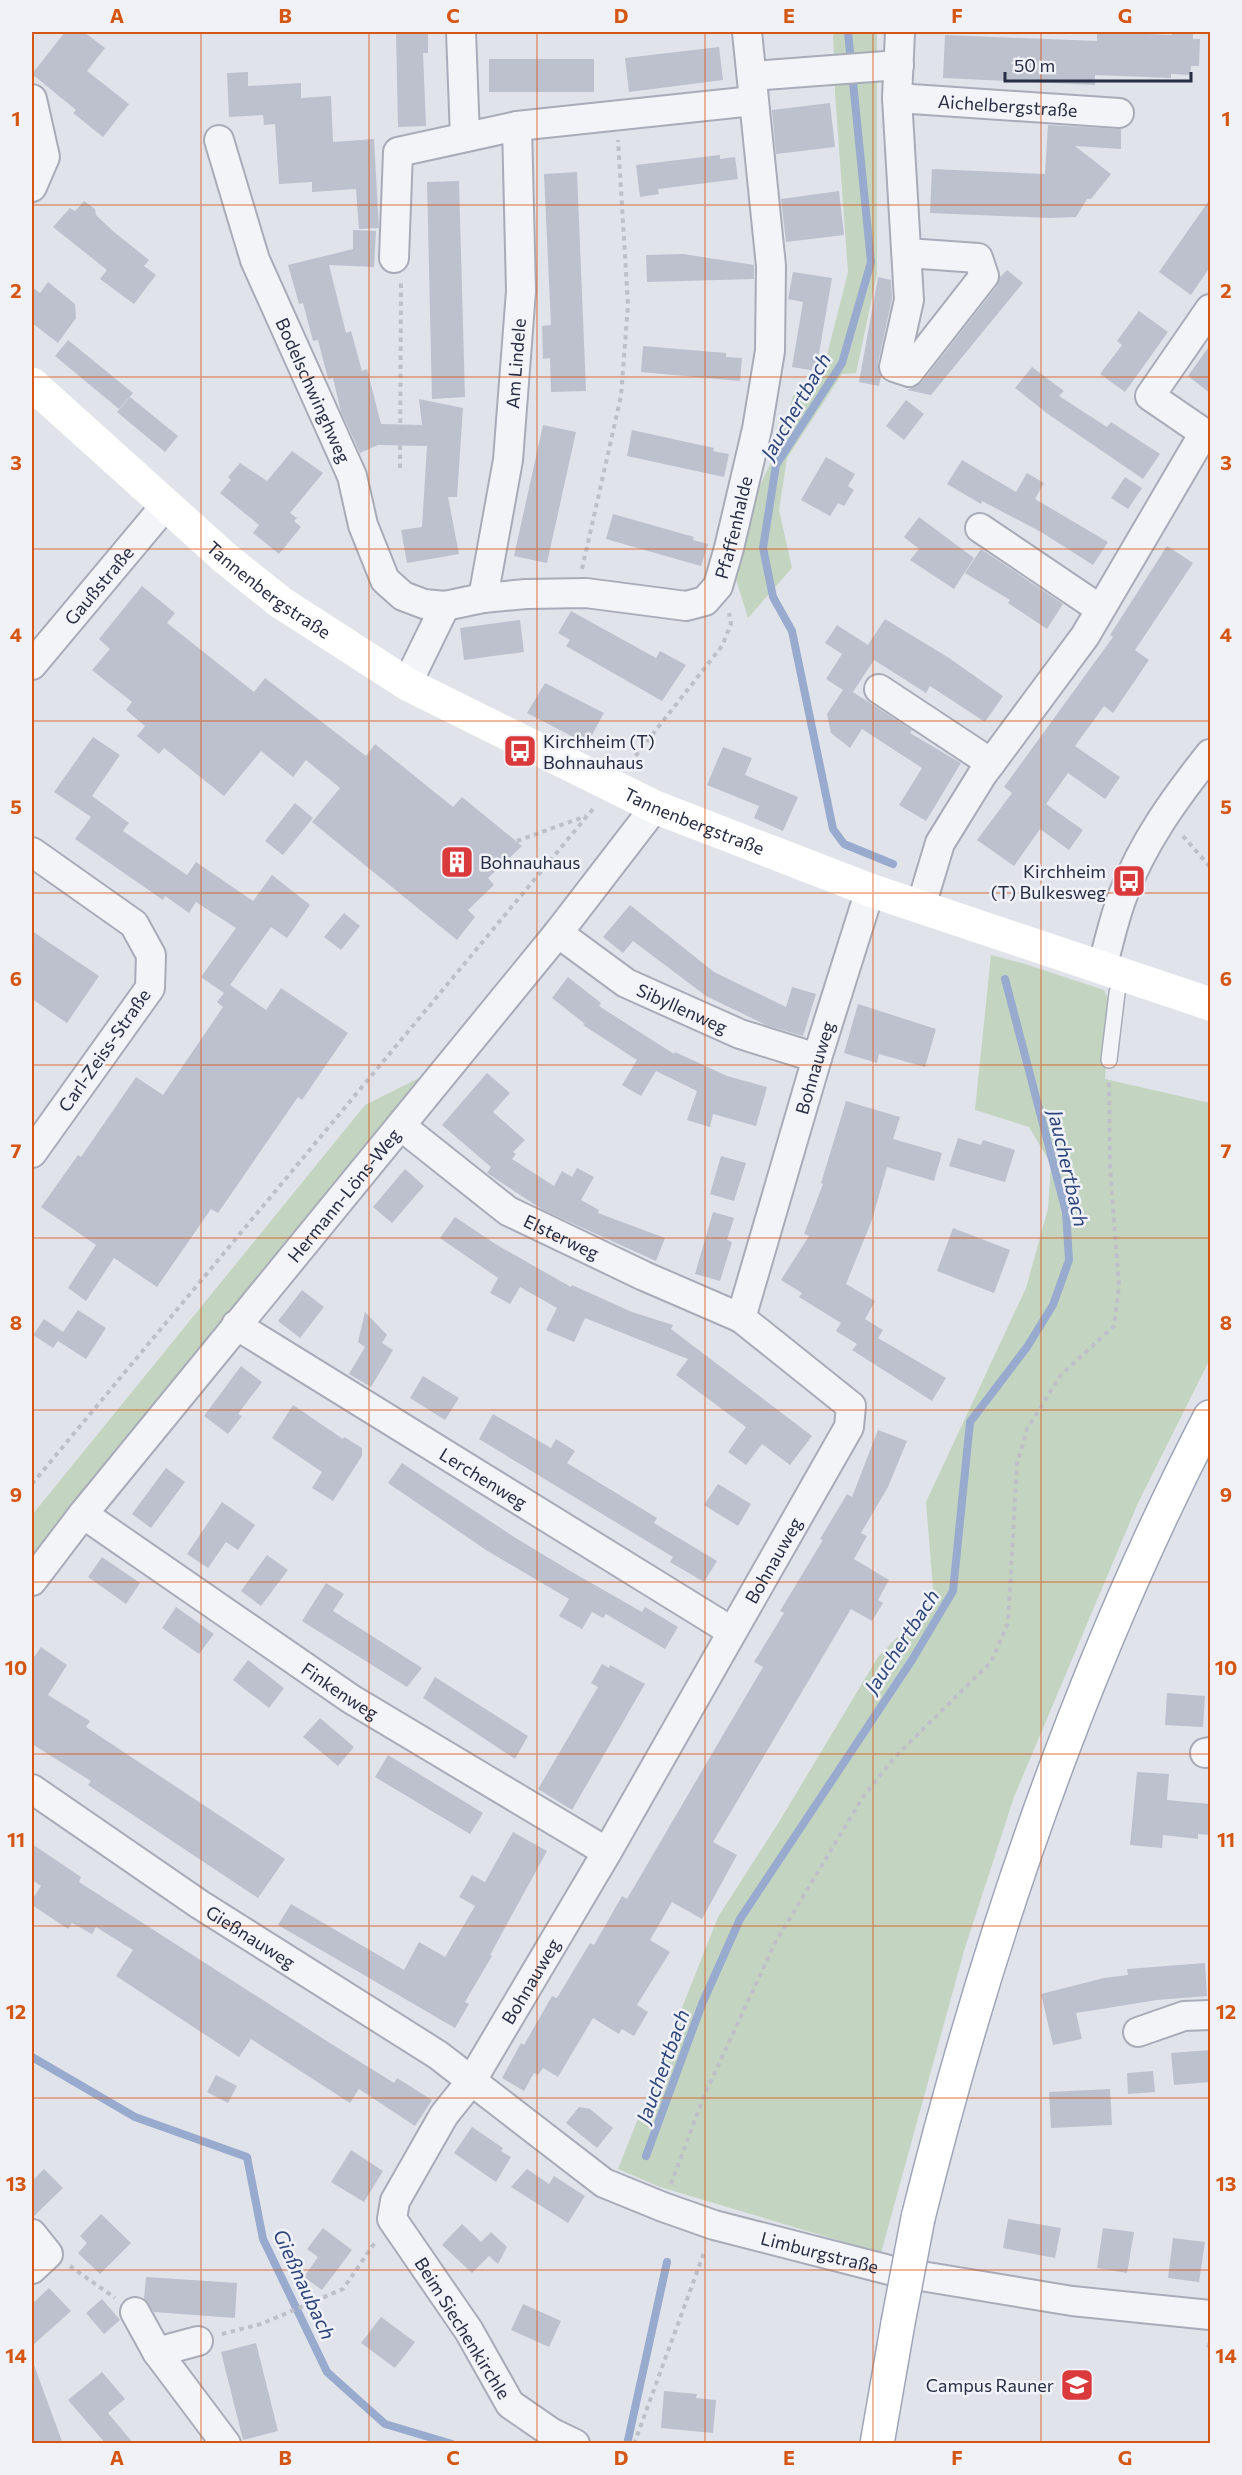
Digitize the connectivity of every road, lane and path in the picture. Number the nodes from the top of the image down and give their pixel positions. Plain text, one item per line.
1 (461, 32) edge
2 (747, 32) edge
3 (900, 32) edge
4 (892, 65) junction
5 (753, 88) junction
6 (897, 98) junction
7 (32, 99) edge
8 (1119, 113) dead end
9 (616, 115) junction
10 (517, 126) junction
11 (465, 137) junction
12 (219, 140) dead end
13 (32, 187) edge
14 (907, 253) dead end
15 (394, 258) joint
16 (1210, 309) edge
17 (32, 384) edge
18 (400, 468) dead end
19 (165, 506) junction
20 (980, 528) dead end
21 (718, 586) junction
22 (575, 593) junction
23 (483, 598) junction
24 (445, 606) junction
25 (1100, 609) junction
26 (32, 665) edge
27 (408, 684) junction
28 (879, 689) dead end
29 (1210, 754) edge
30 (991, 764) junction
31 (612, 786) junction
32 (656, 807) junction
33 (587, 816) junction
34 (1181, 834) dead end
35 (517, 842) dead end
36 (32, 852) edge
37 (1210, 867) edge
38 (870, 890) junction
39 (921, 906) junction
40 (558, 933) junction
41 (1113, 970) junction
42 (1210, 1004) edge
43 (817, 1058) junction
44 (1109, 1060) joint
45 (401, 1126) junction
46 (32, 1153) edge
47 (741, 1318) junction
48 (236, 1325) junction
49 (1210, 1417) edge
50 (32, 1484) edge
51 (83, 1514) junction
52 (32, 1581) edge
53 (731, 1631) junction
54 (32, 1789) edge
55 (607, 1852) junction
56 (1210, 2014) edge
57 (1138, 2032) dead end
58 (472, 2080) junction
59 (663, 2207) junction
60 (392, 2219) junction
61 (714, 2225) junction
62 (37, 2252) edge
63 (135, 2312) joint
64 (1210, 2314) edge
65 (198, 2341) joint
66 (157, 2352) junction
67 (226, 2444) edge
68 (575, 2444) edge
69 (634, 2444) edge
70 (877, 2444) edge

1 - 11 street
2 - 5 street, Pfaffenhalde
3 - 4 street
4 - 5 street
4 - 6 street
5 - 9 street
5 - 21 street, Pfaffenhalde
6 - 8 street, Aichelbergstraße
6 - 14 street
7 - 13 street
9 - 10 street
9 - 22 path
10 - 11 street
10 - 23 street, Am Lindele
11 - 15 street
12 - 24 street, Bodelschwinghweg
15 - 18 path
16 - 25 street
17 - 19 street, Tannenbergstraße
19 - 26 street, Gaußstraße
19 - 27 street, Tannenbergstraße
20 - 25 street
21 - 22 street, Pfaffenhalde
21 - 31 path
22 - 23 street, Pfaffenhalde
23 - 24 street, Pfaffenhalde
24 - 27 street
25 - 30 street
27 - 31 street, Tannenbergstraße
28 - 30 street
29 - 41 street
30 - 39 street
31 - 32 street, Tannenbergstraße
31 - 33 path
32 - 38 street, Tannenbergstraße
32 - 40 street, Hermann-Löns-Weg
33 - 35 path
33 - 50 path
34 - 37 path
36 - 46 street, Carl-Zeiss-Straße
38 - 39 street, Tannenbergstraße
38 - 43 street, Bohnauweg
39 - 41 street, Tannenbergstraße
40 - 43 street, Sibyllenweg
40 - 45 street, Hermann-Löns-Weg
41 - 42 street, Tannenbergstraße
41 - 44 lane
43 - 47 street, Bohnauweg
44 - 59 path
45 - 47 street, Elsterweg
45 - 48 street, Hermann-Löns-Weg
47 - 53 street, Bohnauweg
48 - 51 street, Hermann-Löns-Weg
48 - 53 street, Lerchenweg
49 - 70 street, bridge
51 - 52 street, Hermann-Löns-Weg
51 - 55 street, Finkenweg
53 - 55 street, Bohnauweg
54 - 58 street, Gießnauweg
55 - 58 street, Bohnauweg
56 - 57 street
58 - 59 street, Limburgstraße
58 - 60 street, Bohnauweg
59 - 61 street, Limburgstraße
60 - 65 path
60 - 68 street, Beim Siechenkirchle
61 - 64 street, Limburgstraße
61 - 69 path
62 - 63 path
63 - 66 street
65 - 66 street
66 - 67 street

